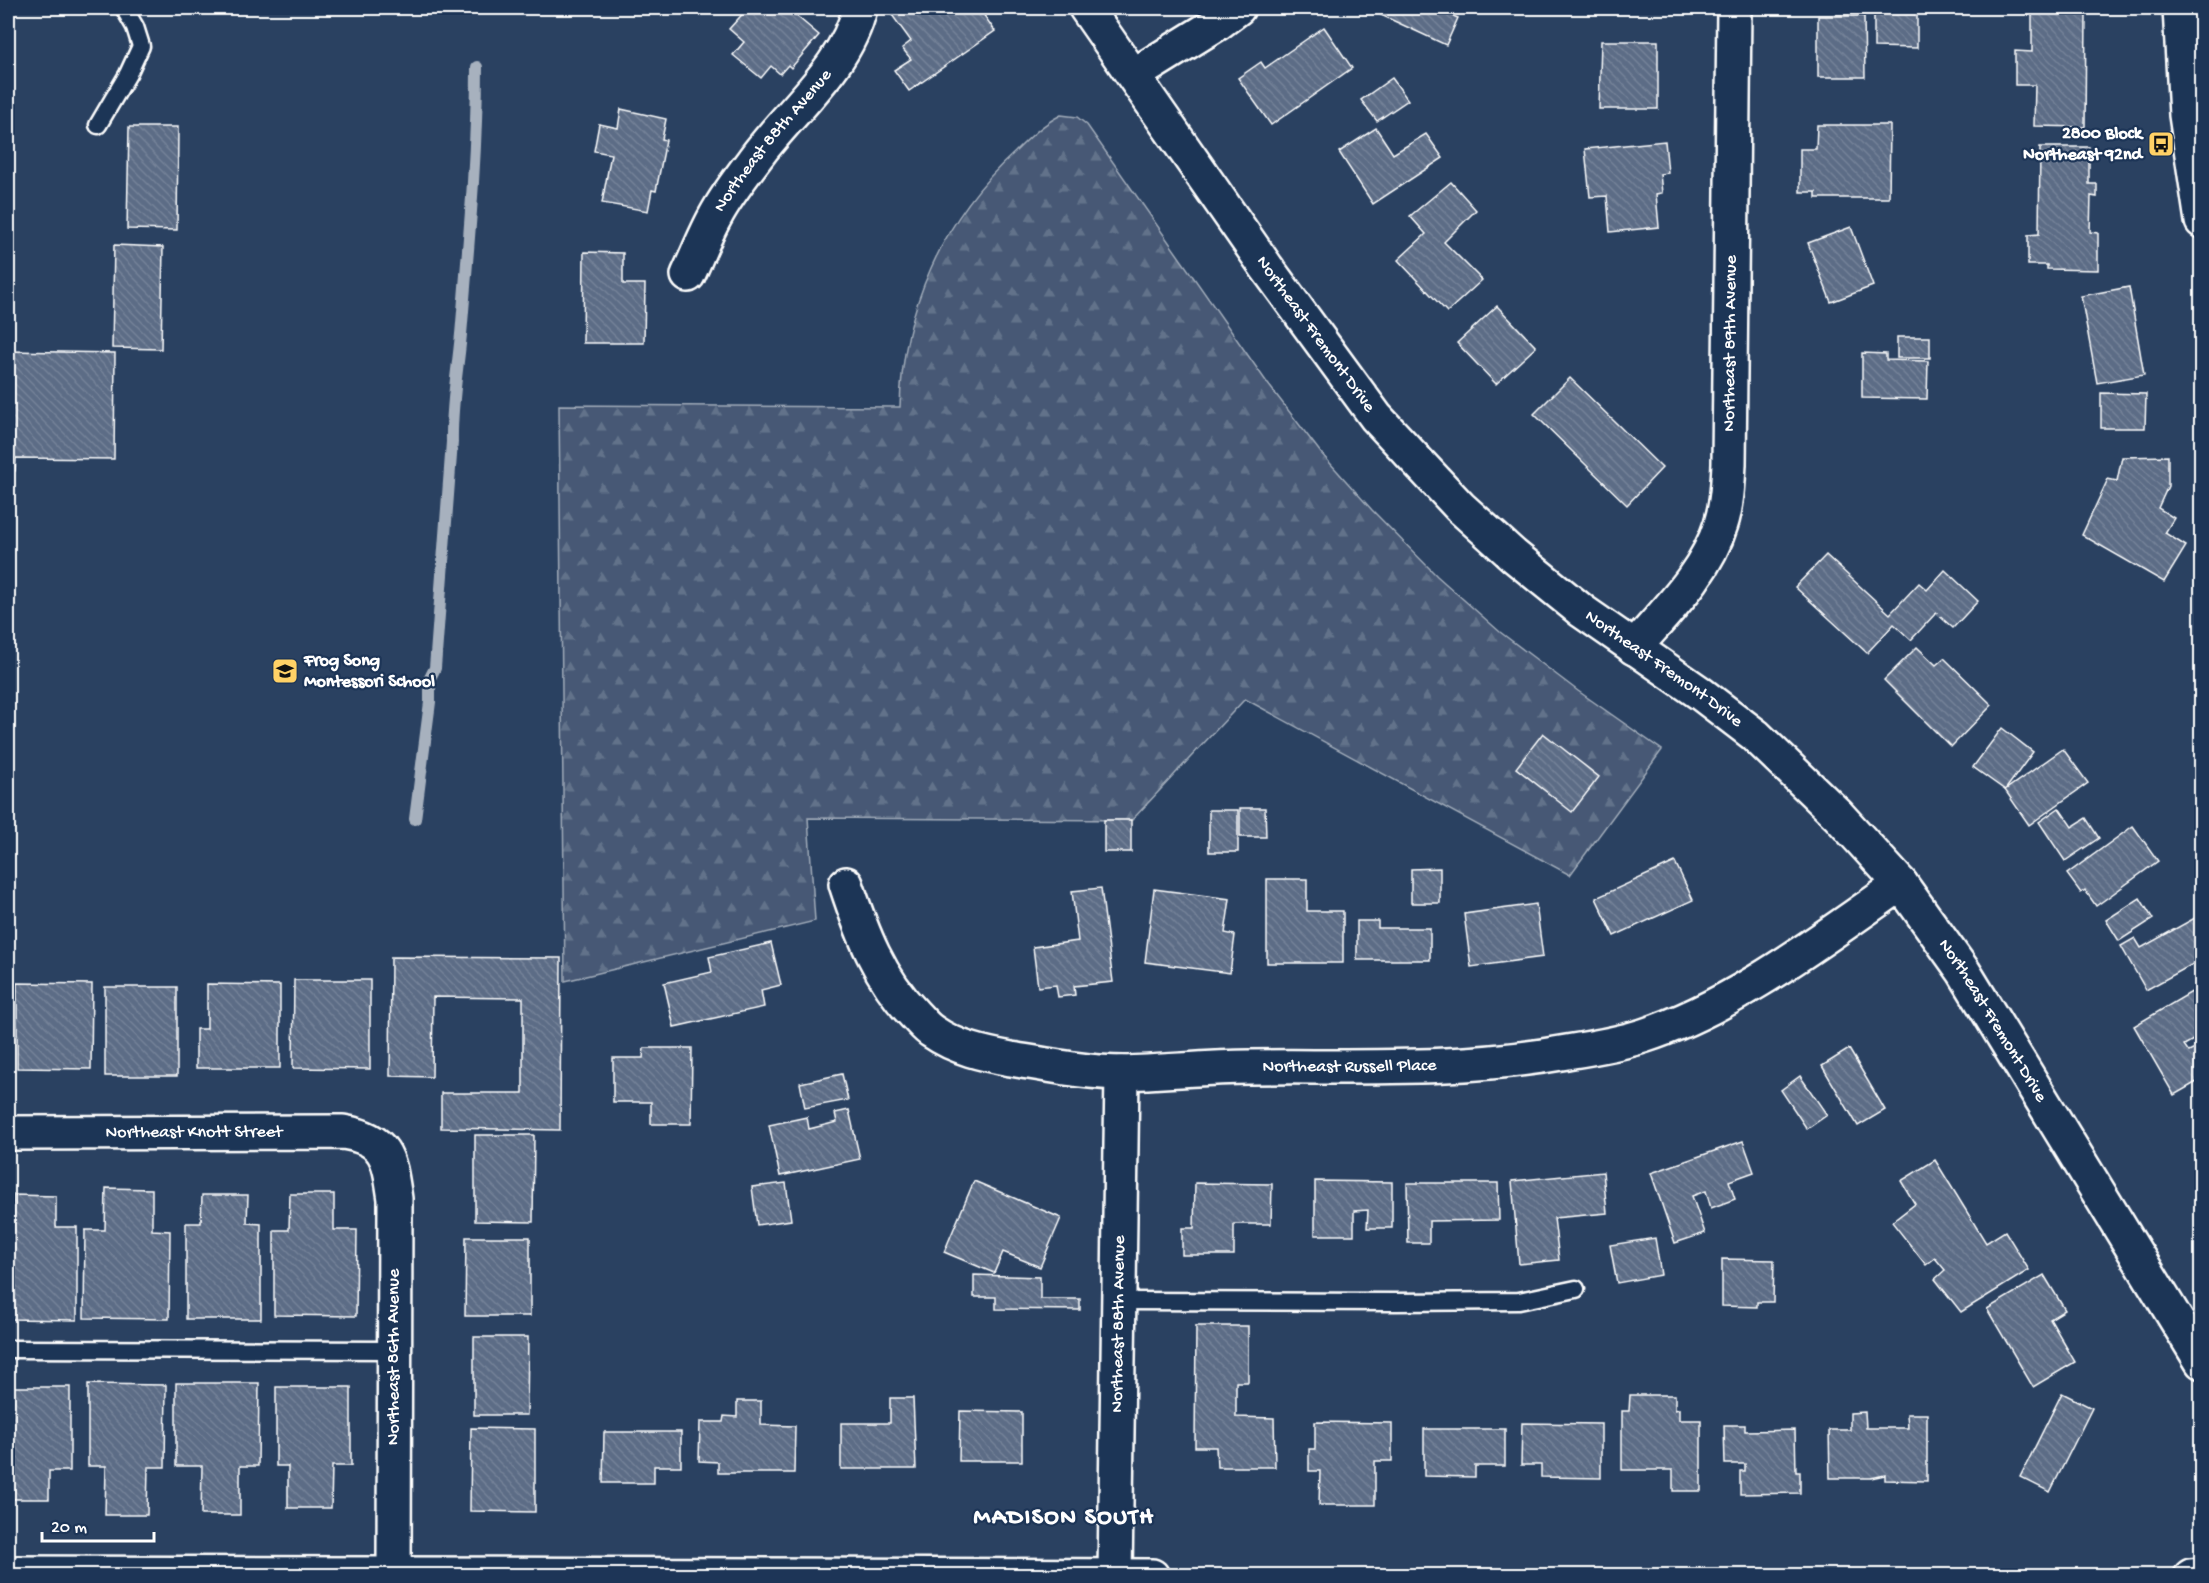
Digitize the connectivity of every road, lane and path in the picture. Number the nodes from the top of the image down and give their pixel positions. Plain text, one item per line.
1 (124, 8) edge
2 (860, 8) edge
3 (1086, 8) edge
4 (1238, 8) edge
5 (1734, 8) edge
6 (2180, 8) edge
7 (1134, 75) junction
8 (98, 126) dead end
9 (2202, 221) edge
10 (688, 275) dead end
11 (1634, 648) junction
12 (846, 884) dead end
13 (1900, 884) junction
14 (1122, 1073) junction
15 (8, 1133) edge
16 (378, 1144) joint
17 (1576, 1289) dead end
18 (1119, 1301) junction
19 (8, 1349) edge
20 (394, 1350) junction
21 (2202, 1362) edge
22 (8, 1573) edge
23 (238, 1574) edge
24 (394, 1574) edge
25 (1114, 1575) edge
26 (1152, 1575) edge
27 (2191, 1575) edge
28 (2202, 1575) edge

1 - 8 lane
2 - 10 street, Northeast 88th Avenue
3 - 7 street, Northeast Fremont Drive
4 - 7 street
5 - 11 street, Northeast 89th Avenue
6 - 9 street
7 - 11 street, Northeast Fremont Drive
11 - 13 street, Northeast Fremont Drive
12 - 14 street, Northeast Russell Place
13 - 14 street, Northeast Russell Place
13 - 21 street, Northeast Fremont Drive
14 - 18 street, Northeast 88th Avenue
15 - 16 street, Northeast Knott Street
16 - 20 street, Northeast 86th Avenue
17 - 18 lane
18 - 25 street, Northeast 88th Avenue
19 - 20 lane
20 - 24 street, Northeast 86th Avenue
22 - 23 street
23 - 24 street
24 - 25 street
25 - 26 street
27 - 28 street

